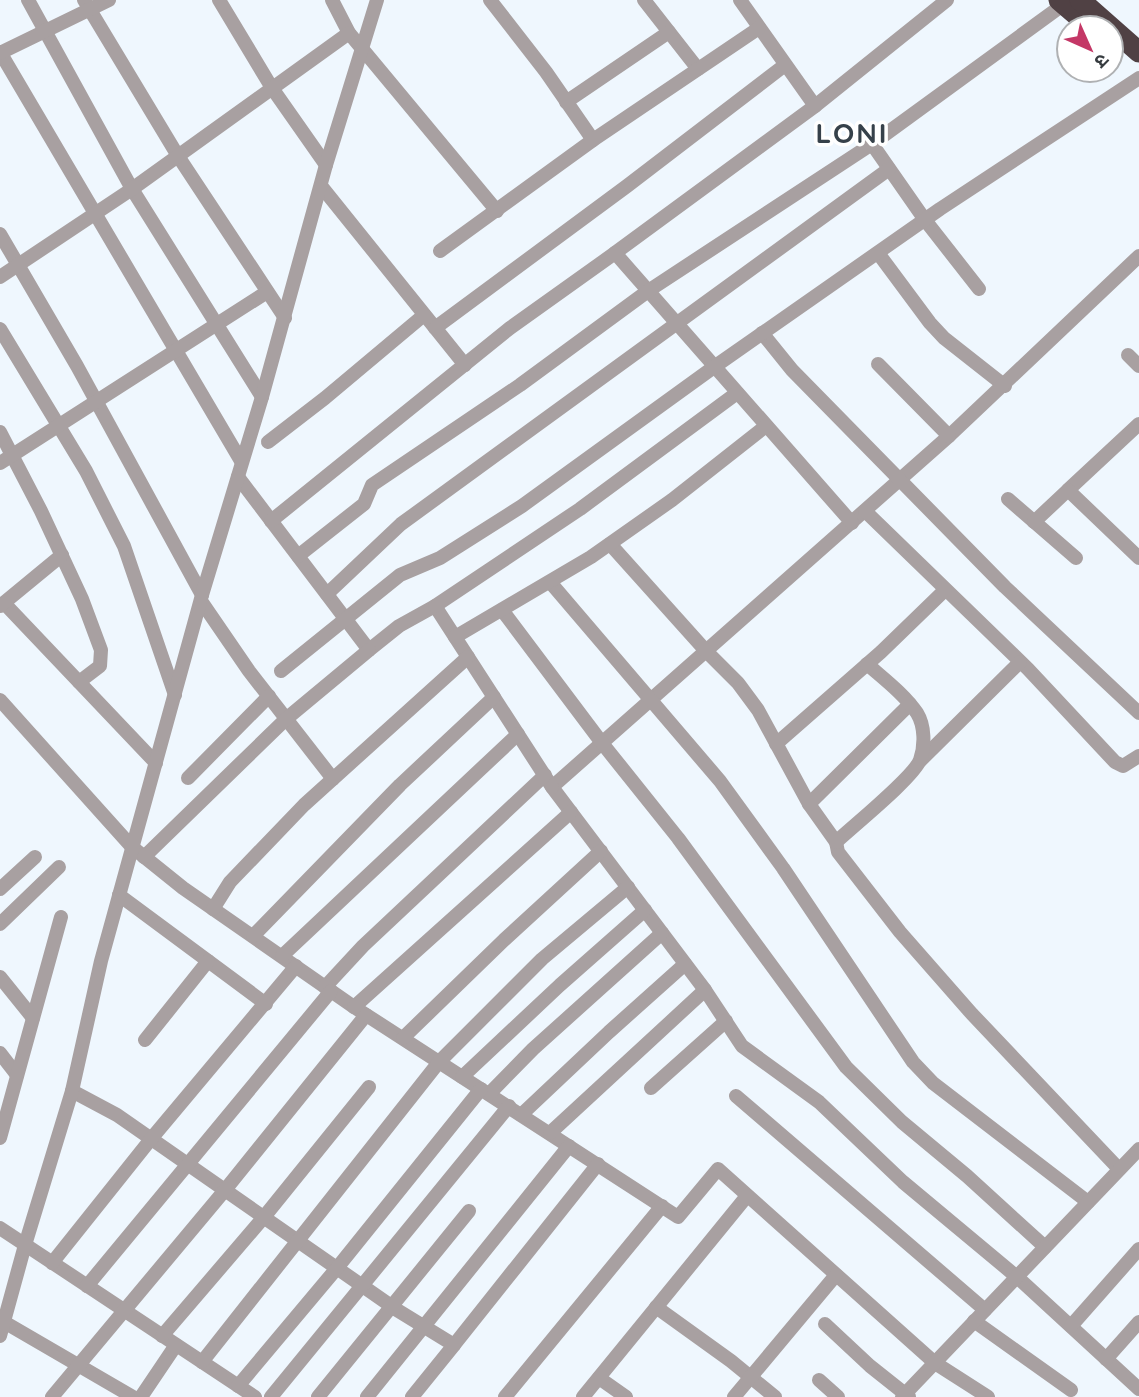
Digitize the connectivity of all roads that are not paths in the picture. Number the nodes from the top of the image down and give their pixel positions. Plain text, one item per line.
1 (27, 0) edge
2 (109, 0) edge
3 (219, 0) edge
4 (332, 0) edge
5 (377, 0) edge
6 (490, 0) edge
7 (644, 0) edge
8 (740, 0) edge
9 (947, 0) edge
10 (1068, 1) edge
11 (87, 5) edge
12 (759, 28) junction
13 (44, 31) junction
14 (669, 32) junction
15 (349, 33) junction
16 (363, 50) junction
17 (1139, 52) edge
18 (0, 53) edge
19 (1125, 58) edge
20 (785, 65) junction
21 (698, 69) junction
22 (1139, 70) edge
23 (1139, 78) edge
24 (272, 88) junction
25 (566, 102) junction
26 (815, 106) junction
27 (593, 140) junction
28 (872, 144) junction
29 (178, 156) junction
30 (326, 165) junction
31 (889, 169) junction
32 (321, 186) junction
33 (132, 189) junction
34 (497, 211) junction
35 (96, 213) junction
36 (925, 220) junction
37 (0, 234) edge
38 (440, 251) dead end
39 (615, 253) junction
40 (878, 253) junction
41 (1139, 256) edge
42 (18, 265) junction
43 (0, 277) edge
44 (979, 289) dead end
45 (648, 291) junction
46 (267, 292) junction
47 (424, 315) junction
48 (285, 318) junction
49 (675, 323) junction
50 (217, 325) junction
51 (435, 328) junction
52 (0, 329) edge
53 (762, 333) junction
54 (176, 352) junction
55 (878, 364) dead end
56 (465, 365) junction
57 (715, 367) junction
58 (1005, 386) junction
59 (737, 393) junction
60 (262, 397) junction
61 (96, 401) junction
62 (59, 426) junction
63 (766, 426) junction
64 (1138, 426) edge
65 (0, 432) edge
66 (949, 436) junction
67 (268, 442) dead end
68 (13, 454) junction
69 (241, 461) junction
70 (0, 463) edge
71 (238, 477) junction
72 (900, 480) junction
73 (1068, 490) junction
74 (1008, 499) dead end
75 (865, 511) junction
76 (271, 521) junction
77 (1034, 522) junction
78 (852, 523) junction
79 (611, 544) junction
80 (62, 555) junction
81 (298, 556) junction
82 (1076, 558) dead end
83 (1139, 558) edge
84 (550, 582) junction
85 (944, 590) junction
86 (327, 594) junction
87 (201, 598) junction
88 (2, 604) edge
89 (435, 606) junction
90 (502, 610) junction
91 (346, 618) junction
92 (455, 637) junction
93 (369, 650) junction
94 (706, 652) junction
95 (468, 657) junction
96 (1020, 662) junction
97 (867, 664) junction
98 (281, 671) dead end
99 (79, 682) junction
100 (175, 695) junction
101 (269, 696) junction
102 (494, 697) junction
103 (650, 701) junction
104 (1, 703) edge
105 (910, 704) junction
106 (1139, 713) edge
107 (286, 719) junction
108 (518, 734) junction
109 (602, 743) junction
110 (776, 744) junction
111 (1139, 755) edge
112 (920, 761) junction
113 (156, 763) junction
114 (188, 778) dead end
115 (333, 779) junction
116 (549, 781) junction
117 (808, 804) junction
118 (571, 811) junction
119 (836, 842) junction
120 (601, 851) junction
121 (138, 852) junction
122 (35, 857) dead end
123 (59, 867) dead end
124 (628, 887) junction
125 (0, 888) edge
126 (119, 895) junction
127 (213, 909) junction
128 (645, 910) junction
129 (61, 917) dead end
130 (0, 924) edge
131 (662, 933) junction
132 (253, 936) junction
133 (282, 956) junction
134 (208, 961) junction
135 (685, 964) junction
136 (296, 966) junction
137 (0, 977) edge
138 (328, 989) junction
139 (705, 990) junction
140 (266, 1004) junction
141 (360, 1011) junction
142 (33, 1018) junction
143 (726, 1021) junction
144 (403, 1038) junction
145 (145, 1040) dead end
146 (0, 1053) edge
147 (439, 1062) junction
148 (17, 1075) junction
149 (462, 1077) junction
150 (369, 1087) dead end
151 (651, 1088) dead end
152 (72, 1091) junction
153 (485, 1091) junction
154 (736, 1096) dead end
155 (509, 1106) junction
156 (522, 1115) junction
157 (1, 1130) edge
158 (550, 1133) junction
159 (151, 1139) junction
160 (569, 1146) junction
161 (1139, 1149) edge
162 (598, 1164) junction
163 (189, 1165) junction
164 (1119, 1170) junction
165 (225, 1190) junction
166 (747, 1196) junction
167 (1088, 1202) junction
168 (662, 1206) junction
169 (469, 1211) dead end
170 (264, 1217) junction
171 (0, 1228) edge
172 (299, 1241) junction
173 (25, 1245) junction
174 (1045, 1247) junction
175 (1139, 1249) edge
176 (52, 1263) junction
177 (338, 1268) junction
178 (836, 1275) junction
179 (1017, 1277) junction
180 (87, 1286) junction
181 (362, 1286) junction
182 (391, 1306) junction
183 (656, 1307) junction
184 (124, 1310) junction
185 (985, 1310) junction
186 (974, 1321) junction
187 (4, 1322) junction
188 (1139, 1322) edge
189 (825, 1324) dead end
190 (1071, 1326) junction
191 (424, 1327) junction
192 (0, 1336) edge
193 (162, 1336) junction
194 (176, 1345) junction
195 (454, 1345) junction
196 (1106, 1359) junction
197 (202, 1362) junction
198 (934, 1363) junction
199 (78, 1365) junction
200 (751, 1377) junction
201 (599, 1378) junction
202 (819, 1380) dead end
203 (238, 1386) junction
204 (1139, 1389) edge
205 (1072, 1390) dead end
206 (906, 1396) edge
207 (52, 1397) edge
208 (133, 1397) edge
209 (141, 1397) edge
210 (253, 1397) edge
211 (271, 1397) edge
212 (318, 1397) edge
213 (366, 1397) edge
214 (412, 1397) edge
215 (505, 1397) edge
216 (583, 1397) edge
217 (626, 1397) edge
218 (734, 1397) edge
219 (775, 1397) edge
220 (838, 1397) edge
221 (988, 1397) edge

1 - 13 street
2 - 11 street
3 - 24 street
4 - 15 street
5 - 16 street
6 - 25 street
7 - 14 street
8 - 12 street
9 - 26 street
10 - 17 highway
10 - 28 street
11 - 13 street
11 - 29 street
12 - 20 street
12 - 21 street
13 - 18 street
13 - 33 street
14 - 21 street
14 - 25 street
15 - 16 street
15 - 24 street
16 - 30 street
16 - 34 street
18 - 35 street
19 - 22 highway
20 - 26 street
20 - 51 street
21 - 27 street
23 - 36 street
24 - 29 street
24 - 30 street
25 - 27 street
26 - 39 street
27 - 34 street
28 - 31 street
28 - 45 street
29 - 33 street
29 - 46 street
30 - 32 street
31 - 36 street
31 - 49 street
32 - 47 street
32 - 48 street
33 - 35 street
33 - 50 street
34 - 38 street
35 - 42 street
35 - 54 street
36 - 40 street
36 - 44 street
37 - 42 street
39 - 45 street
39 - 56 street
40 - 53 street
40 - 58 street
41 - 58 street
42 - 43 street
42 - 61 street
45 - 49 street
45 - 81 street
46 - 48 street
46 - 50 street
47 - 51 street
47 - 67 street
48 - 60 street
49 - 57 street
49 - 86 street
50 - 54 street
50 - 60 street
51 - 56 street
52 - 62 street
53 - 57 street
53 - 72 street
54 - 61 street
54 - 69 street
55 - 66 street
56 - 76 street
57 - 59 street
57 - 91 street
58 - 66 street
59 - 63 street
59 - 89 street
60 - 69 street
61 - 62 street
61 - 87 street
62 - 68 street
62 - 100 street
63 - 78 street
63 - 79 street
64 - 73 street
65 - 68 street
66 - 72 street
68 - 70 street
68 - 80 street
69 - 71 street
71 - 76 street
71 - 87 street
72 - 75 street
72 - 106 street
73 - 77 street
73 - 83 street
74 - 77 street
75 - 78 street
75 - 85 street
76 - 81 street
77 - 82 street
78 - 94 street
79 - 84 street
79 - 94 street
80 - 88 street
80 - 99 street
81 - 86 street
84 - 90 street
84 - 103 street
85 - 96 street
85 - 97 street
86 - 91 street
87 - 100 street
87 - 101 street
88 - 99 street
89 - 92 street
89 - 93 street
90 - 92 street
90 - 109 street
91 - 93 street
91 - 98 street
92 - 95 street
93 - 107 street
94 - 103 street
94 - 110 street
95 - 102 street
95 - 115 street
96 - 111 street
96 - 112 street
97 - 105 street
97 - 110 street
99 - 113 street
100 - 113 street
101 - 107 street
101 - 114 street
102 - 108 street
102 - 132 street
103 - 109 street
103 - 167 street
104 - 121 street
105 - 112 street
105 - 117 street
107 - 115 street
107 - 121 street
108 - 116 street
108 - 133 street
109 - 116 street
109 - 174 street
110 - 117 street
112 - 119 street
113 - 121 street
115 - 127 street
116 - 118 street
116 - 138 street
117 - 119 street
118 - 120 street
118 - 141 street
119 - 164 street
120 - 124 street
120 - 144 street
121 - 126 street
121 - 127 street
122 - 125 street
123 - 130 street
124 - 128 street
124 - 147 street
126 - 134 street
126 - 152 street
127 - 132 street
128 - 131 street
128 - 149 street
129 - 142 street
131 - 135 street
131 - 153 street
132 - 133 street
133 - 136 street
134 - 140 street
134 - 145 street
135 - 139 street
135 - 156 street
136 - 138 street
136 - 140 street
137 - 142 street
138 - 141 street
138 - 163 street
139 - 143 street
139 - 158 street
140 - 159 street
141 - 144 street
141 - 165 street
142 - 148 street
143 - 151 street
143 - 179 street
144 - 147 street
146 - 148 street
147 - 149 street
147 - 172 street
148 - 157 street
149 - 153 street
150 - 170 street
152 - 159 street
152 - 173 street
153 - 155 street
153 - 177 street
154 - 185 street
155 - 156 street
155 - 181 street
156 - 158 street
158 - 160 street
159 - 163 street
159 - 176 street
160 - 162 street
160 - 191 street
161 - 164 street
162 - 168 street
162 - 195 street
163 - 165 street
163 - 180 street
164 - 167 street
165 - 170 street
165 - 184 street
166 - 168 street
166 - 178 street
166 - 183 street
167 - 174 street
168 - 215 street
169 - 182 street
170 - 172 street
170 - 193 street
171 - 173 street
172 - 177 street
172 - 197 street
173 - 176 street
173 - 187 street
174 - 179 street
175 - 190 street
176 - 180 street
177 - 181 street
177 - 203 street
178 - 198 street
178 - 200 street
179 - 185 street
179 - 190 street
180 - 184 street
181 - 182 street
181 - 211 street
182 - 191 street
182 - 212 street
183 - 200 street
183 - 201 street
184 - 193 street
184 - 199 street
185 - 186 street
186 - 198 street
186 - 205 street
187 - 192 street
187 - 199 street
188 - 196 street
189 - 206 street
190 - 196 street
191 - 195 street
191 - 213 street
193 - 194 street
194 - 197 street
194 - 209 street
195 - 214 street
196 - 204 street
197 - 203 street
198 - 206 street
198 - 221 street
199 - 207 street
199 - 208 street
200 - 218 street
200 - 219 street
201 - 216 street
201 - 217 street
202 - 220 street
203 - 210 street

